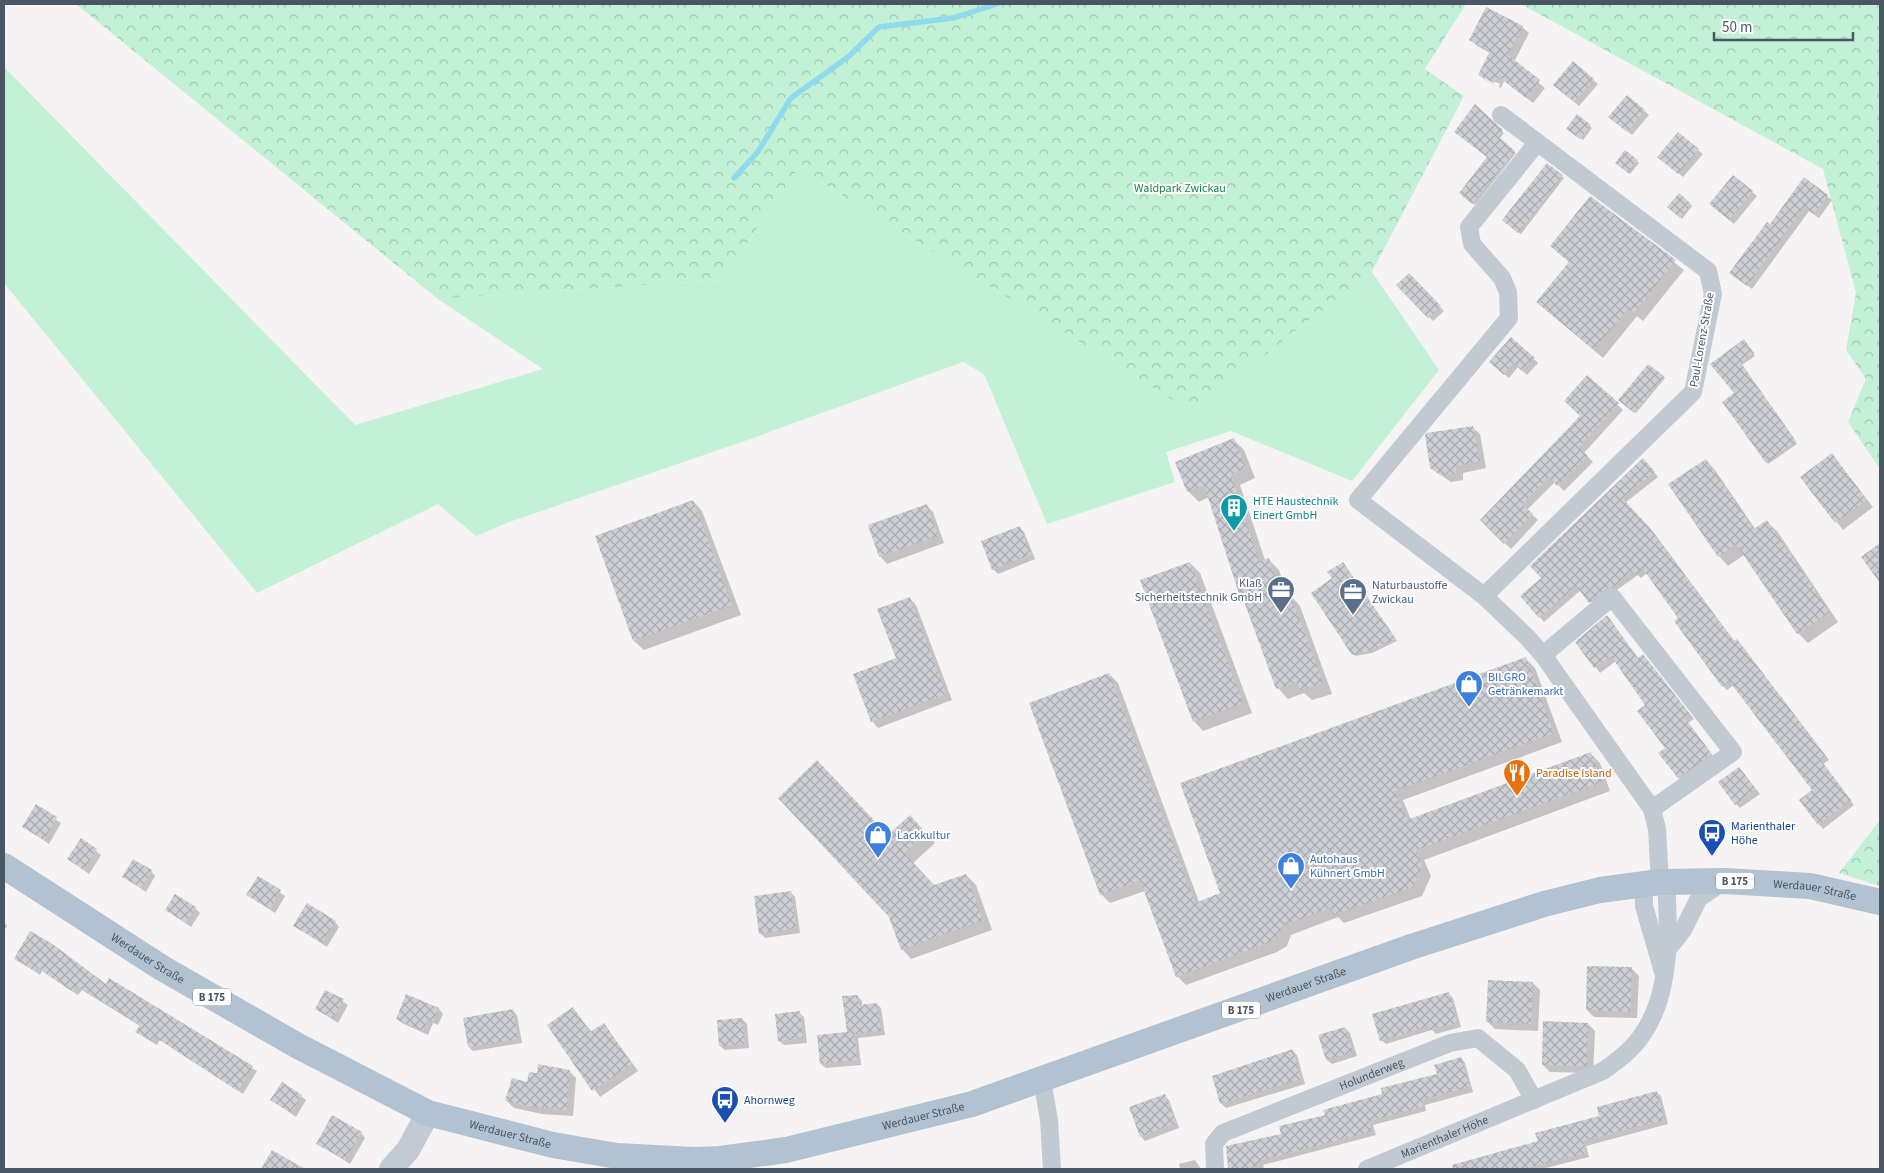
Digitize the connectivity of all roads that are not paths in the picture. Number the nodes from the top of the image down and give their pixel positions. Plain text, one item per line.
1 (1500, 115) dead end
2 (1537, 143) junction
3 (1484, 596) junction
4 (1543, 655) junction
5 (1652, 809) junction
6 (4, 866) edge
7 (1725, 881) junction
8 (1656, 882) junction
9 (1880, 902) edge
10 (1668, 949) junction
11 (1663, 972) junction
12 (1042, 1080) junction
13 (1534, 1100) junction
14 (428, 1112) junction
15 (391, 1169) edge
16 (1052, 1169) edge
17 (1215, 1169) edge
18 (1367, 1169) edge

1 - 2 street, Paul-Lorenz-Straße
2 - 3 street
2 - 3 street, Paul-Lorenz-Straße
3 - 4 street
4 - 5 street
4 - 5 street
5 - 8 street
6 - 14 main road, Werdauer Straße / B 175
7 - 8 main road, Werdauer Straße / B 175
7 - 9 main road, Werdauer Straße / B 175
7 - 10 street, Marienthaler Höhe
8 - 10 street, Marienthaler Höhe
8 - 11 street, Marienthaler Höhe
8 - 12 main road, Werdauer Straße / B 175
10 - 11 street, Marienthaler Höhe
11 - 13 street, Marienthaler Höhe
12 - 14 main road, Werdauer Straße / B 175
12 - 16 street
13 - 17 street, Holunderweg
13 - 18 street, Marienthaler Höhe
14 - 15 street

